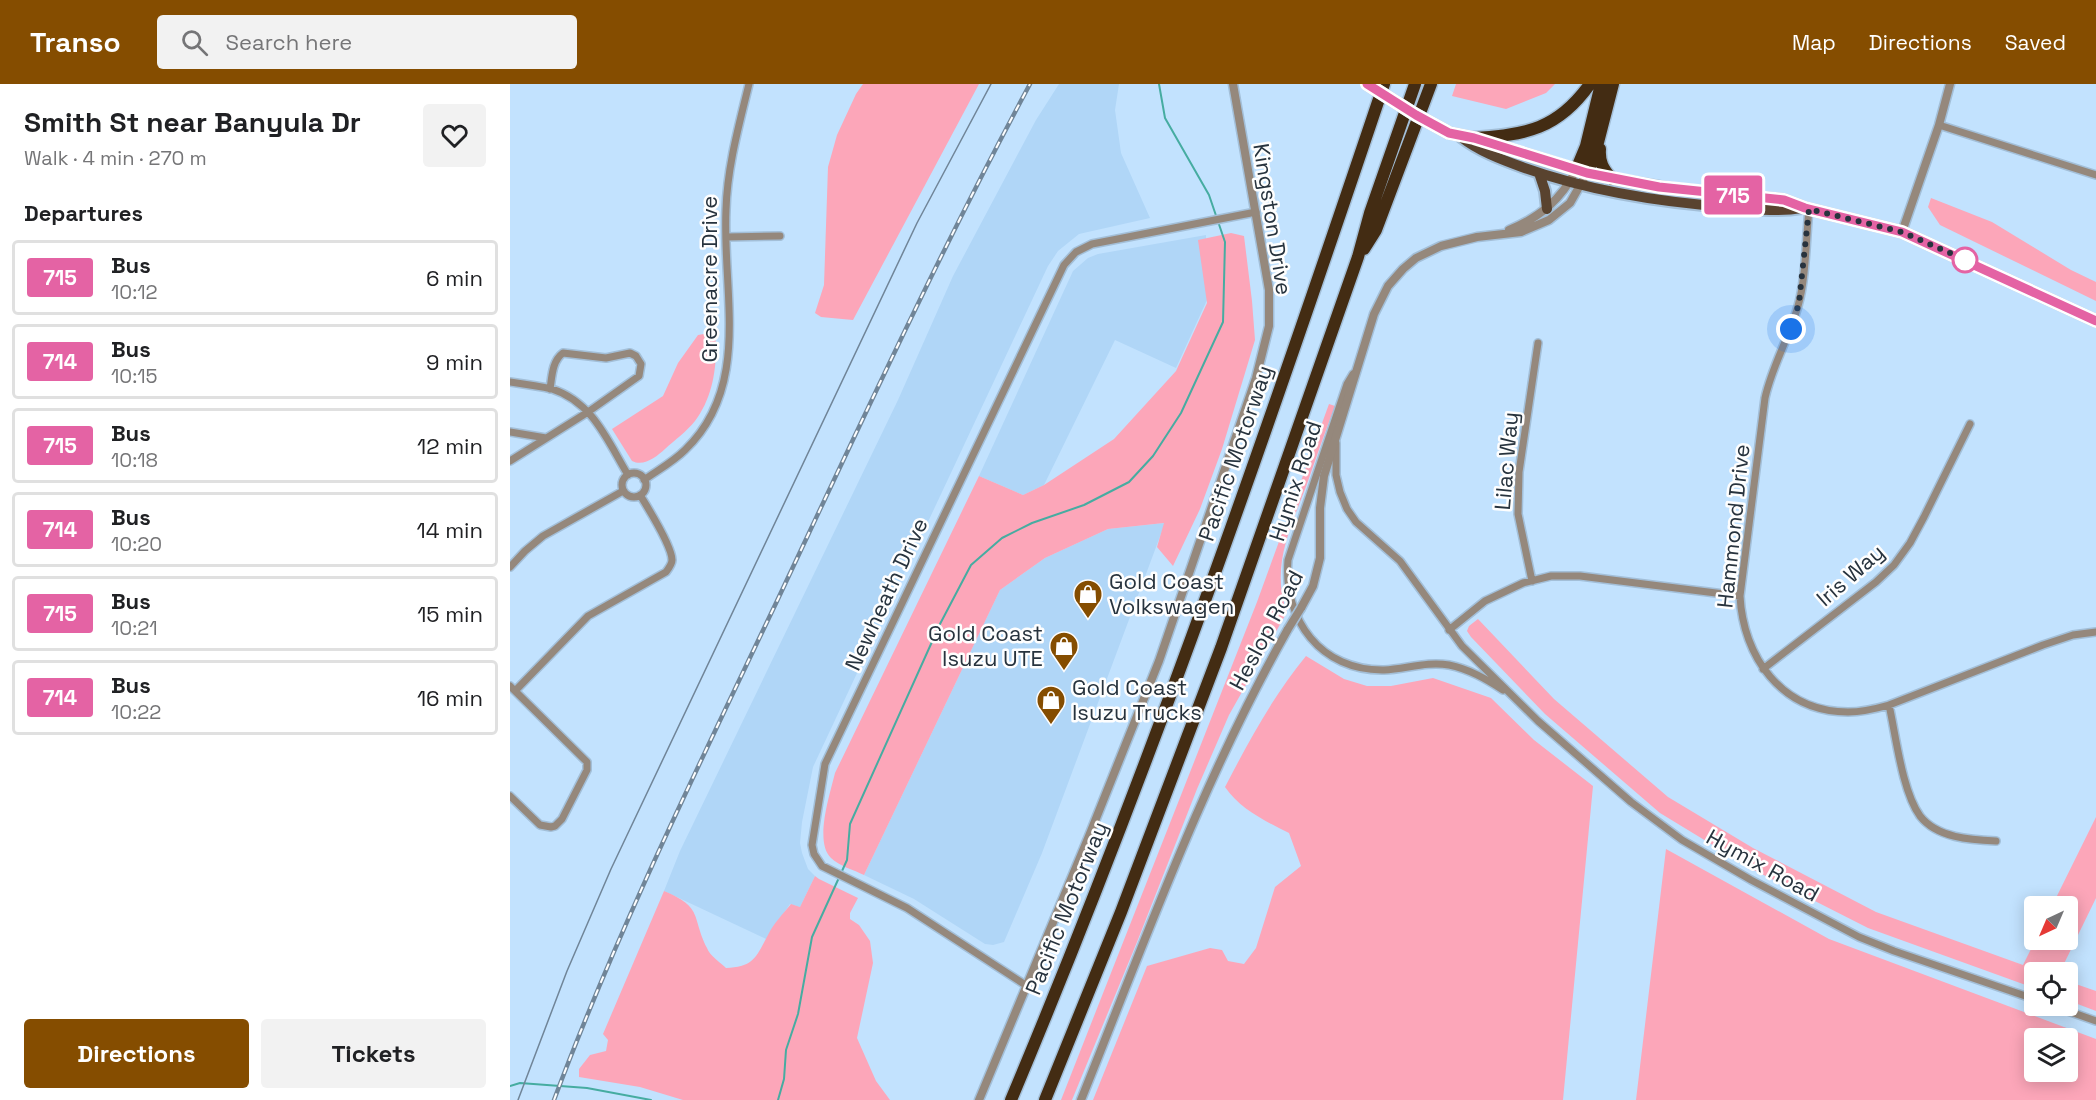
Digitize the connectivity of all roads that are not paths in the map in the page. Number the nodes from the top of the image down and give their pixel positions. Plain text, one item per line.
1 (749, 84) edge
2 (1233, 84) edge
3 (1367, 84) edge
4 (1384, 84) edge
5 (1415, 84) edge
6 (1431, 84) edge
7 (1590, 84) edge
8 (1601, 84) edge
9 (1613, 84) edge
10 (1950, 84) edge
11 (1939, 125) junction
12 (1454, 134) junction
13 (1600, 136) junction
14 (1474, 138) junction
15 (1582, 172) junction
16 (1539, 173) junction
17 (2096, 175) edge
18 (1612, 179) junction
19 (1570, 183) junction
20 (1581, 186) junction
21 (1807, 208) junction
22 (1547, 209) junction
23 (1256, 212) junction
24 (1902, 232) junction
25 (1503, 233) junction
26 (780, 236) dead end
27 (726, 237) junction
28 (1358, 257) junction
29 (2096, 321) edge
30 (1538, 343) dead end
31 (1358, 367) junction
32 (510, 382) edge
33 (550, 389) junction
34 (588, 412) junction
35 (1970, 424) dead end
36 (510, 432) edge
37 (546, 438) junction
38 (1336, 443) junction
39 (510, 461) edge
40 (628, 475) junction
41 (644, 480) junction
42 (623, 491) junction
43 (640, 495) junction
44 (510, 567) edge
45 (1532, 581) junction
46 (1740, 596) junction
47 (1449, 630) junction
48 (2096, 632) edge
49 (1763, 669) junction
50 (512, 688) edge
51 (1512, 697) junction
52 (1889, 705) junction
53 (510, 796) edge
54 (1996, 841) dead end
55 (1027, 986) junction
56 (2024, 996) edge
57 (2078, 1015) edge
58 (2096, 1021) edge
59 (979, 1100) edge
60 (1011, 1100) edge
61 (1045, 1100) edge
62 (1081, 1100) edge

1 - 27 street, Greenacre Drive
2 - 23 street, Kingston Drive
3 - 12 main road, bridge
4 - 60 highway, Pacific Motorway
5 - 28 highway
6 - 28 highway
7 - 14 highway
8 - 15 highway
9 - 13 highway
10 - 11 street
11 - 17 street
11 - 24 street
12 - 14 main road
12 - 16 main road
13 - 15 highway
13 - 18 highway
14 - 15 main road
15 - 18 main road
15 - 19 street, Heslop Road
15 - 20 street, Heslop Road
16 - 19 main road
16 - 22 main road
18 - 21 main road
19 - 20 main road
19 - 22 street, Heslop Road
20 - 21 main road
20 - 25 street, Heslop Road
21 - 24 main road
21 - 46 street, Hammond Drive
22 - 25 street, Heslop Road
23 - 55 street, Kingston Drive
23 - 55 street, Newheath Drive
24 - 29 main road
25 - 31 street, Heslop Road
26 - 27 street
27 - 41 street, Greenacre Drive
28 - 61 highway
30 - 45 street, Lilac Way
31 - 38 street, Heslop Road
31 - 51 street, Hymix Road
32 - 33 street
33 - 34 street
33 - 34 street
34 - 37 street
34 - 40 street
35 - 49 street, Iris Way
36 - 37 street
37 - 39 street
38 - 47 street, Hymix Road
38 - 62 street, Heslop Road, bridge
40 - 41 street
40 - 42 street
41 - 43 street
42 - 43 street
42 - 44 street
43 - 50 street
45 - 46 street
45 - 47 street
46 - 49 street, Hammond Drive
47 - 51 street, Hymix Road
48 - 52 street, Hammond Drive
49 - 52 street, Hammond Drive
50 - 53 street
51 - 56 street, Hymix Road
52 - 54 street
55 - 59 street, Kingston Drive
57 - 58 street

